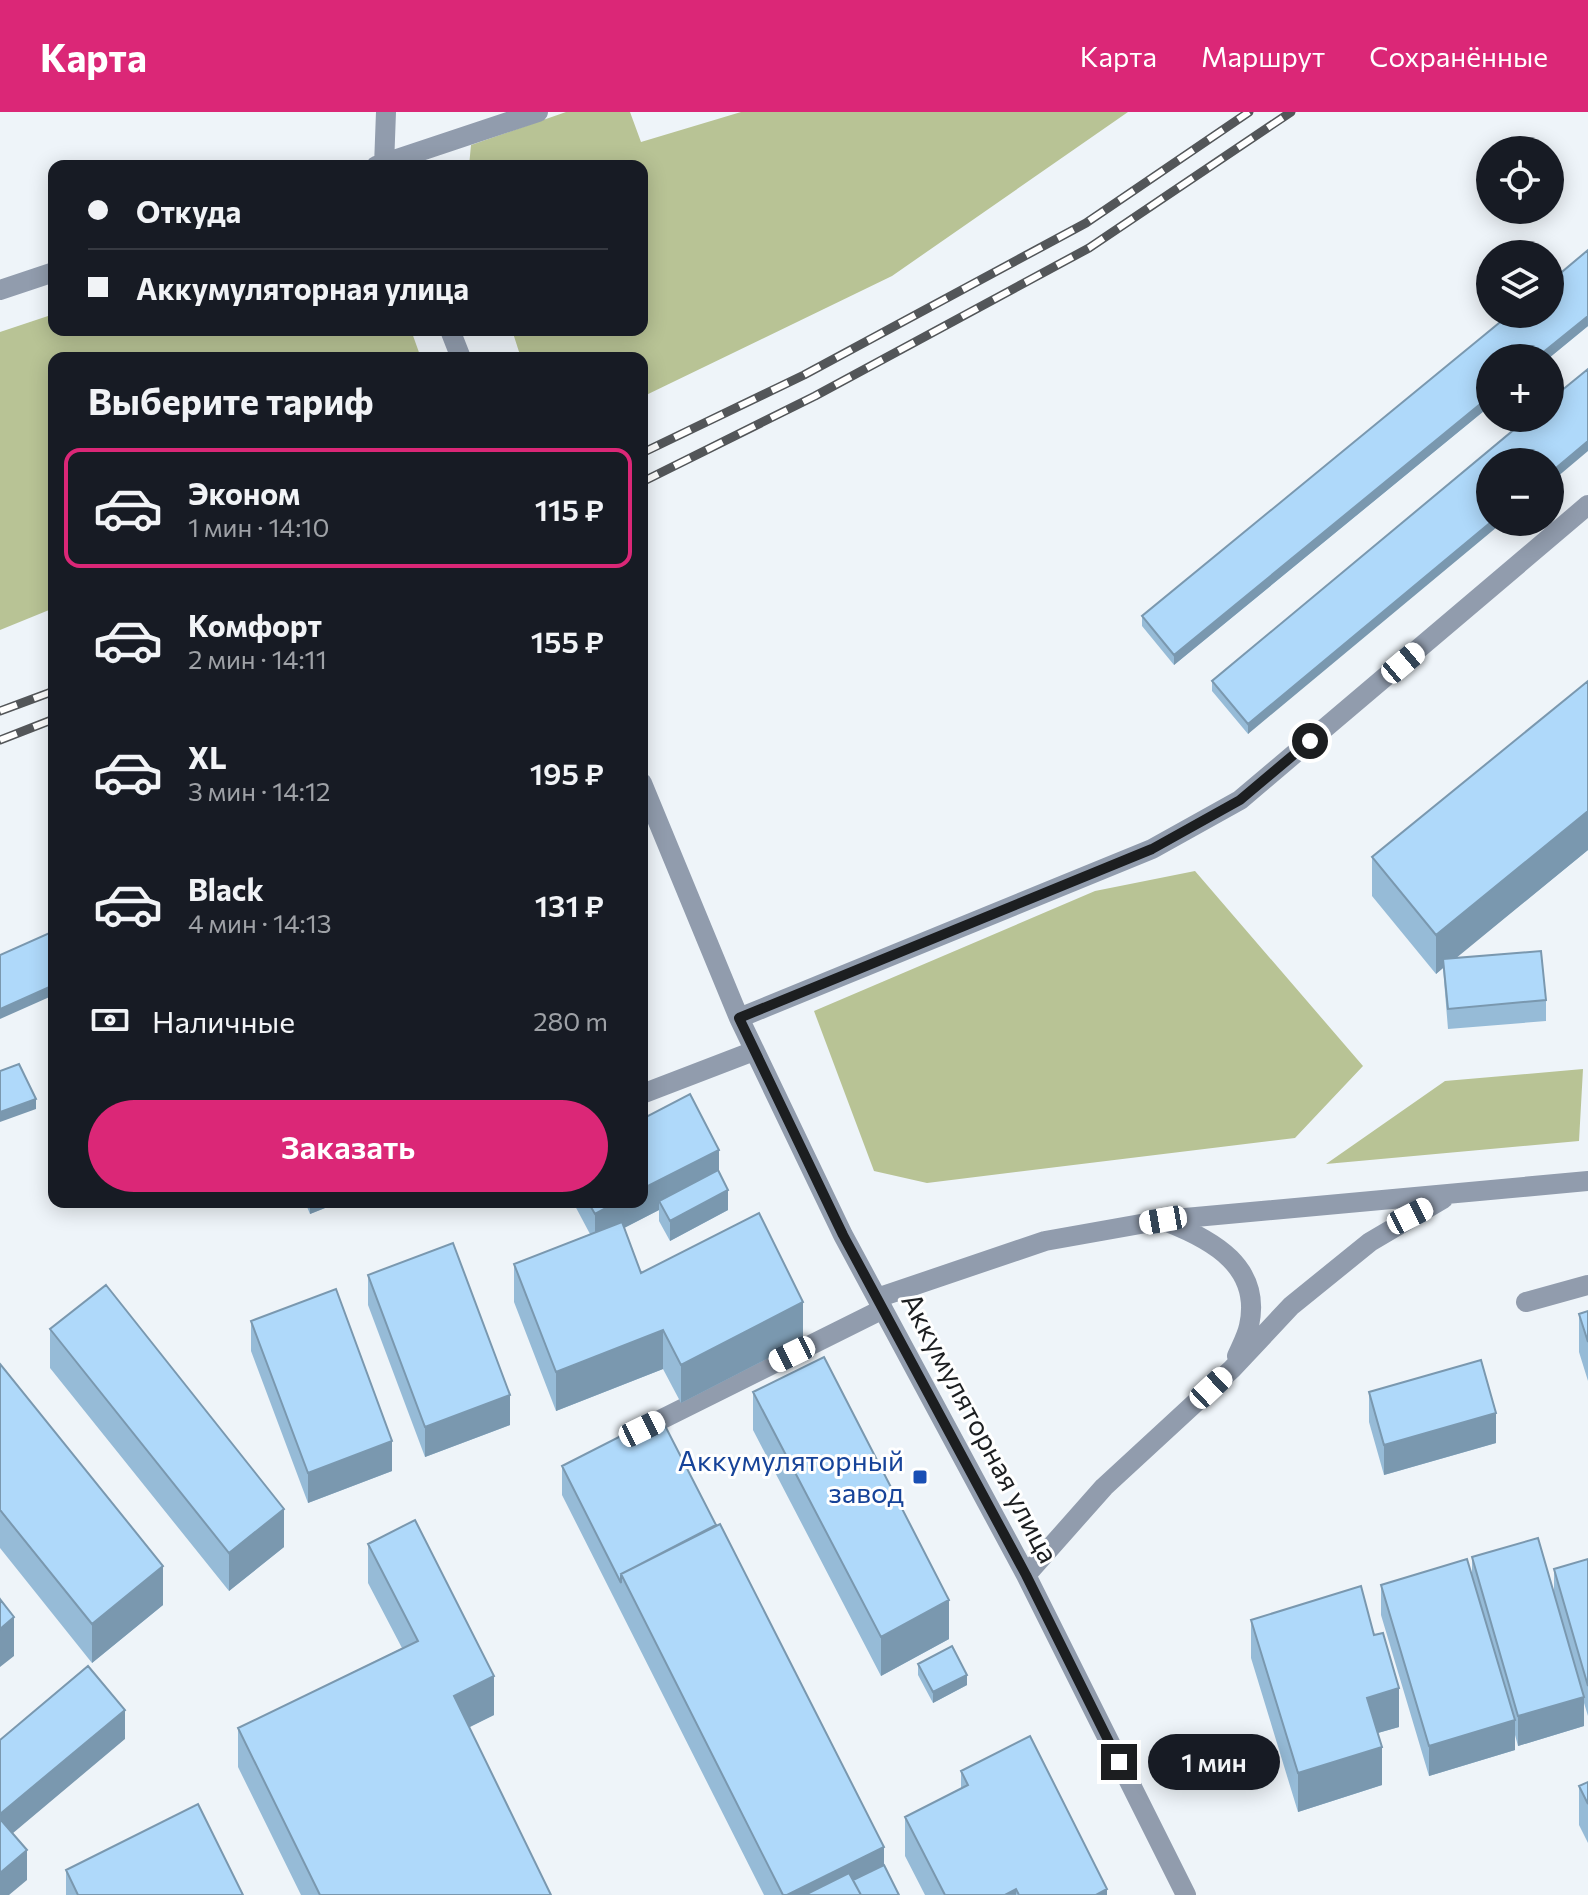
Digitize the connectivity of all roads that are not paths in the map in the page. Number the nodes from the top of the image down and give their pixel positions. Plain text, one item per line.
1 (386, 112) edge
2 (538, 112) edge
3 (381, 160) edge
4 (396, 160) edge
5 (48, 274) edge
6 (0, 290) edge
7 (1588, 505) edge
8 (648, 798) edge
9 (739, 1018) junction
10 (754, 1051) junction
11 (648, 1092) edge
12 (1588, 1181) edge
13 (1454, 1194) junction
14 (1163, 1220) junction
15 (1588, 1285) edge
16 (1526, 1302) dead end
17 (880, 1304) junction
18 (1232, 1369) junction
19 (642, 1429) edge
20 (1026, 1575) junction
21 (1186, 1895) edge

1 - 3 street
2 - 4 street
5 - 6 street
7 - 9 street
8 - 9 street
9 - 10 street
10 - 11 street
10 - 17 street
12 - 13 street, Аккумуляторная улица
13 - 14 street, Аккумуляторная улица
13 - 18 street
14 - 17 street, Аккумуляторная улица
14 - 18 street
15 - 16 street
17 - 19 street
17 - 20 street, Аккумуляторная улица
18 - 20 street
20 - 21 street, Аккумуляторная улица

